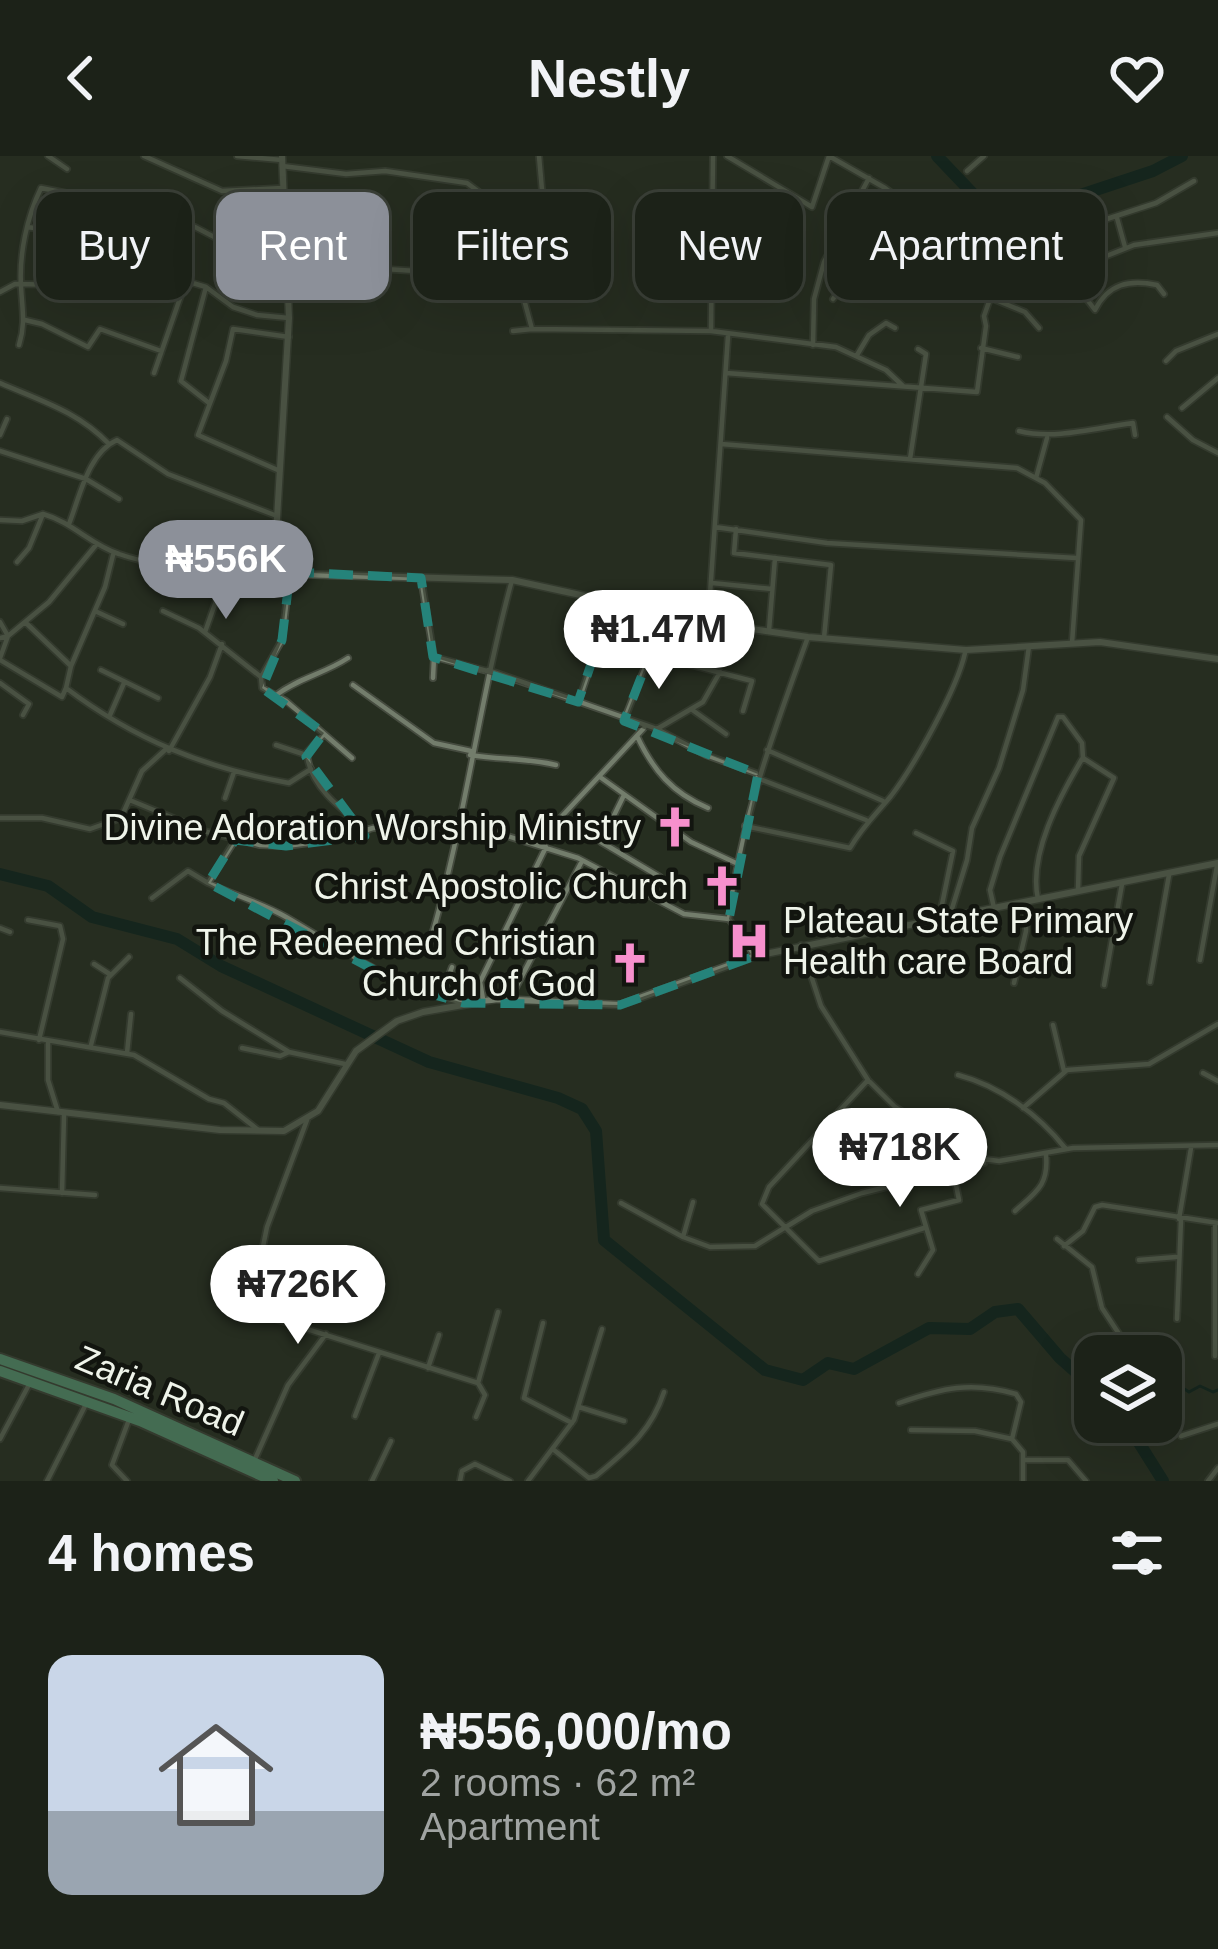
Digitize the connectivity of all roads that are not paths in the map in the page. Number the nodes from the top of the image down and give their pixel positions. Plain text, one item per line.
1 (47, 156) edge
2 (144, 156) edge
3 (178, 156) edge
4 (237, 156) edge
5 (539, 156) edge
6 (713, 156) edge
7 (727, 156) edge
8 (984, 156) edge
9 (282, 161) edge
10 (172, 168) junction
11 (68, 169) dead end
12 (967, 171) dead end
13 (869, 178) junction
14 (1194, 181) dead end
15 (283, 188) junction
16 (283, 192) edge
17 (480, 192) edge
18 (542, 192) edge
19 (713, 192) edge
20 (889, 192) edge
21 (1116, 216) junction
22 (1105, 220) edge
23 (27, 227) junction
24 (36, 228) edge
25 (1218, 233) edge
26 (216, 238) edge
27 (1125, 247) junction
28 (192, 283) edge
29 (20, 284) junction
30 (36, 284) edge
31 (206, 287) junction
32 (0, 292) edge
33 (1164, 294) dead end
34 (179, 300) edge
35 (289, 300) edge
36 (524, 300) edge
37 (711, 300) edge
38 (990, 300) edge
39 (996, 300) edge
40 (290, 318) junction
41 (25, 320) junction
42 (895, 328) dead end
43 (1039, 328) dead end
44 (532, 329) junction
45 (513, 331) dead end
46 (711, 331) junction
47 (728, 334) junction
48 (1218, 334) edge
49 (289, 338) junction
50 (19, 345) dead end
51 (813, 345) junction
52 (981, 348) junction
53 (918, 349) dead end
54 (160, 351) junction
55 (857, 355) junction
56 (1018, 357) dead end
57 (1166, 361) dead end
58 (154, 373) dead end
59 (726, 373) junction
60 (1218, 378) edge
61 (0, 383) edge
62 (903, 386) junction
63 (920, 388) junction
64 (211, 404) junction
65 (1182, 408) dead end
66 (1166, 417) dead end
67 (8, 419) dead end
68 (1019, 431) dead end
69 (0, 435) edge
70 (1136, 435) dead end
71 (1047, 438) junction
72 (110, 443) junction
73 (721, 444) junction
74 (0, 452) edge
75 (1218, 453) edge
76 (910, 459) junction
77 (281, 471) junction
78 (1036, 478) junction
79 (86, 479) junction
80 (118, 499) dead end
81 (44, 514) junction
82 (277, 516) junction
83 (0, 520) edge
84 (69, 524) junction
85 (715, 526) junction
86 (736, 529) junction
87 (97, 544) junction
88 (113, 552) junction
89 (775, 557) junction
90 (1076, 558) junction
91 (17, 562) dead end
92 (227, 570) junction
93 (290, 572) junction
94 (421, 578) junction
95 (512, 580) junction
96 (711, 583) junction
97 (772, 589) junction
98 (95, 611) junction
99 (163, 611) dead end
100 (0, 622) edge
101 (25, 622) junction
102 (709, 623) junction
103 (123, 624) dead end
104 (205, 632) junction
105 (769, 632) junction
106 (8, 636) junction
107 (808, 637) junction
108 (0, 638) edge
109 (824, 638) junction
110 (1072, 643) junction
111 (222, 644) junction
112 (1028, 646) junction
113 (966, 650) junction
114 (651, 652) junction
115 (434, 657) junction
116 (348, 658) dead end
117 (0, 659) edge
118 (1218, 659) edge
119 (71, 666) junction
120 (101, 670) dead end
121 (487, 670) junction
122 (720, 672) junction
123 (261, 677) junction
124 (433, 678) dead end
125 (124, 682) junction
126 (0, 683) edge
127 (353, 685) dead end
128 (66, 688) junction
129 (275, 696) junction
130 (158, 698) dead end
131 (578, 702) junction
132 (692, 709) junction
133 (743, 711) dead end
134 (23, 715) dead end
135 (110, 715) junction
136 (626, 718) junction
137 (646, 726) junction
138 (657, 729) junction
139 (324, 733) junction
140 (726, 734) dead end
141 (637, 736) junction
142 (276, 745) dead end
143 (767, 750) junction
144 (167, 751) junction
145 (471, 753) junction
146 (307, 755) junction
147 (352, 758) dead end
148 (1083, 758) junction
149 (556, 765) dead end
150 (311, 769) junction
151 (234, 772) junction
152 (758, 776) junction
153 (600, 777) junction
154 (624, 795) junction
155 (226, 798) dead end
156 (132, 801) junction
157 (884, 802) junction
158 (707, 808) dead end
159 (0, 818) edge
160 (866, 820) junction
161 (459, 821) junction
162 (745, 826) junction
163 (368, 830) junction
164 (916, 833) dead end
165 (235, 840) junction
166 (544, 846) junction
167 (582, 861) junction
168 (736, 863) junction
169 (1218, 863) edge
170 (1170, 873) junction
171 (660, 877) dead end
172 (1123, 882) junction
173 (208, 883) junction
174 (1078, 891) junction
175 (152, 898) dead end
176 (1038, 899) junction
177 (1026, 902) junction
178 (994, 908) junction
179 (949, 917) junction
180 (729, 919) junction
181 (939, 919) junction
182 (28, 920) dead end
183 (0, 928) edge
184 (10, 932) dead end
185 (430, 942) dead end
186 (801, 945) junction
187 (755, 956) junction
188 (129, 957) dead end
189 (1200, 960) dead end
190 (94, 964) dead end
191 (452, 967) dead end
192 (111, 975) junction
193 (180, 978) dead end
194 (1150, 982) dead end
195 (1014, 983) dead end
196 (1104, 985) dead end
197 (440, 997) junction
198 (483, 1000) junction
199 (510, 1000) junction
200 (464, 1003) junction
201 (130, 1014) dead end
202 (1218, 1024) edge
203 (1053, 1025) dead end
204 (0, 1031) edge
205 (39, 1040) junction
206 (48, 1043) junction
207 (91, 1045) junction
208 (242, 1048) dead end
209 (289, 1052) junction
210 (127, 1053) junction
211 (345, 1064) junction
212 (1064, 1071) junction
213 (1203, 1073) dead end
214 (958, 1075) dead end
215 (868, 1080) junction
216 (1218, 1081) edge
217 (0, 1105) edge
218 (1022, 1108) junction
219 (61, 1112) junction
220 (307, 1120) junction
221 (261, 1132) junction
222 (1218, 1145) edge
223 (1191, 1146) junction
224 (1066, 1149) junction
225 (1046, 1155) junction
226 (989, 1162) junction
227 (953, 1170) junction
228 (0, 1188) edge
229 (62, 1193) junction
230 (95, 1195) dead end
231 (693, 1202) dead end
232 (621, 1203) dead end
233 (1015, 1210) dead end
234 (1180, 1219) junction
235 (1217, 1223) edge
236 (786, 1228) junction
237 (924, 1228) junction
238 (683, 1237) junction
239 (1057, 1239) dead end
240 (1064, 1246) junction
241 (1178, 1257) junction
242 (1139, 1260) dead end
243 (918, 1274) dead end
244 (1217, 1304) edge
245 (498, 1312) dead end
246 (1177, 1319) dead end
247 (543, 1323) dead end
248 (602, 1329) dead end
249 (326, 1334) junction
250 (439, 1335) dead end
251 (1120, 1335) edge
252 (379, 1352) junction
253 (1215, 1356) edge
254 (0, 1360) edge
255 (428, 1369) junction
256 (0, 1371) edge
257 (31, 1381) junction
258 (478, 1383) junction
259 (664, 1392) dead end
260 (88, 1400) junction
261 (899, 1403) dead end
262 (579, 1408) junction
263 (355, 1416) dead end
264 (130, 1417) junction
265 (476, 1417) dead end
266 (624, 1421) dead end
267 (572, 1423) junction
268 (1218, 1424) edge
269 (911, 1430) dead end
270 (1182, 1436) edge
271 (0, 1439) edge
272 (1012, 1439) junction
273 (391, 1441) dead end
274 (554, 1450) junction
275 (1022, 1460) junction
276 (254, 1462) junction
277 (1218, 1468) edge
278 (46, 1481) edge
279 (127, 1481) edge
280 (273, 1481) edge
281 (295, 1481) edge
282 (372, 1481) edge
283 (460, 1481) edge
284 (510, 1481) edge
285 (528, 1481) edge
286 (1023, 1481) edge
287 (1086, 1481) edge
288 (1208, 1481) edge

1 - 11 street
2 - 10 street
3 - 10 street
4 - 9 street
5 - 18 street
6 - 19 street
7 - 13 street
8 - 12 street
9 - 15 street
9 - 17 street
10 - 15 street
13 - 20 street
13 - 51 street
14 - 21 street
15 - 16 street
21 - 22 street
21 - 27 street
23 - 24 street
23 - 26 street
23 - 29 street
25 - 27 street
27 - 33 street
28 - 31 street
29 - 30 street
29 - 32 street
29 - 41 street
31 - 40 street
31 - 64 street
34 - 54 street
35 - 40 street
36 - 44 street
37 - 46 street
38 - 52 street
39 - 43 street
40 - 49 street
41 - 50 street
41 - 54 street
42 - 55 street
44 - 45 street
44 - 46 street
46 - 47 street
47 - 51 street
47 - 59 street
48 - 57 street
49 - 64 street
49 - 77 street
51 - 55 street
52 - 56 street
52 - 63 street
53 - 63 street
54 - 58 street
55 - 62 street
59 - 62 street
59 - 73 street
60 - 65 street
61 - 72 street
62 - 63 street
63 - 76 street
64 - 77 street
66 - 75 street
67 - 69 street
68 - 71 street
70 - 71 street
71 - 78 street
72 - 79 street
72 - 82 street
73 - 76 street
73 - 85 street
74 - 79 street
76 - 78 street
77 - 82 street
78 - 90 street
79 - 80 street
79 - 84 street
81 - 83 street
81 - 84 street
81 - 91 street
82 - 93 street
84 - 87 street
85 - 86 street
85 - 96 street
86 - 89 street
86 - 90 street
87 - 88 street
87 - 101 street
88 - 92 street
88 - 98 street
89 - 97 street
89 - 109 street
90 - 110 street
92 - 93 street
92 - 104 street
93 - 94 street
93 - 123 street
94 - 95 street
94 - 115 street
95 - 102 street
95 - 121 street
96 - 97 street
96 - 102 street
97 - 105 street
98 - 103 street
98 - 119 street
99 - 104 street
100 - 106 street
101 - 106 street
101 - 119 street
102 - 105 street
104 - 111 street
105 - 107 street
106 - 108 street
106 - 117 street
107 - 109 street
107 - 143 street
109 - 113 street
110 - 112 street
110 - 118 street
111 - 123 street
111 - 144 street
112 - 113 street
112 - 179 street
113 - 157 street
114 - 122 street
114 - 131 street
114 - 136 street
115 - 121 street
115 - 124 street
116 - 129 street
117 - 128 street
119 - 128 street
120 - 125 street
121 - 131 street
121 - 145 street
122 - 132 street
122 - 133 street
123 - 129 street
125 - 130 street
125 - 135 street
126 - 134 street
127 - 145 street
128 - 135 street
129 - 139 street
131 - 136 street
132 - 138 street
132 - 140 street
135 - 144 street
136 - 137 street
137 - 138 street
137 - 141 street
138 - 152 street
139 - 146 street
139 - 147 street
141 - 153 street
141 - 158 street
142 - 146 street
143 - 152 street
143 - 157 street
144 - 151 street
144 - 156 street
145 - 149 street
145 - 161 street
146 - 150 street
148 - 174 street
148 - 176 street
148 - 178 street
150 - 151 street
150 - 163 street
151 - 155 street
152 - 160 street
152 - 162 street
153 - 154 street
153 - 166 street
154 - 168 street
154 - 171 street
156 - 159 street
156 - 165 street
157 - 160 street
160 - 162 street
161 - 163 street
161 - 166 street
161 - 185 street
162 - 168 street
163 - 165 street
164 - 181 street
165 - 173 street
166 - 167 street
166 - 198 street
167 - 180 street
167 - 199 street
168 - 180 street
169 - 170 street
169 - 189 street
170 - 172 street
170 - 194 street
172 - 174 street
172 - 196 street
173 - 175 street
173 - 197 street
174 - 176 street
176 - 177 street
177 - 178 street
177 - 195 street
178 - 179 street
179 - 181 street
180 - 187 street
181 - 186 street
182 - 205 street
183 - 184 street
186 - 187 street
186 - 215 street
187 - 199 street
188 - 192 street
190 - 192 street
191 - 197 street
192 - 207 street
193 - 209 street
197 - 200 street
198 - 199 street
198 - 200 street
200 - 211 street
201 - 210 street
202 - 212 street
203 - 212 street
204 - 205 street
205 - 206 street
206 - 207 street
206 - 219 street
207 - 210 street
208 - 209 street
209 - 211 street
210 - 221 street
211 - 220 street
212 - 218 street
213 - 216 street
214 - 218 street
215 - 226 street
215 - 236 street
217 - 219 street
218 - 224 street
219 - 221 street
219 - 229 street
220 - 221 street
220 - 249 street
222 - 223 street
223 - 224 street
223 - 234 street
224 - 225 street
225 - 226 street
225 - 233 street
226 - 227 street
227 - 236 street
227 - 237 street
228 - 229 street
229 - 230 street
231 - 238 street
232 - 238 street
234 - 235 street
234 - 240 street
234 - 241 street
235 - 244 street
236 - 237 street
236 - 238 street
237 - 243 street
239 - 240 street
240 - 251 street
241 - 242 street
241 - 246 street
244 - 253 street
245 - 258 street
247 - 267 street
248 - 262 street
249 - 252 street
249 - 276 street
250 - 255 street
252 - 255 street
252 - 263 street
254 - 276 highway, Zaria Road
255 - 258 street
256 - 257 highway
257 - 260 highway
257 - 271 street
258 - 265 street
259 - 274 street
260 - 264 highway
260 - 278 street
261 - 272 street
262 - 266 street
262 - 267 street
264 - 279 street
264 - 280 highway
267 - 274 street
268 - 270 street
269 - 272 street
272 - 275 street
273 - 282 street
274 - 285 street
275 - 286 street
275 - 287 street
276 - 281 highway, Zaria Road
277 - 288 street
283 - 284 street

